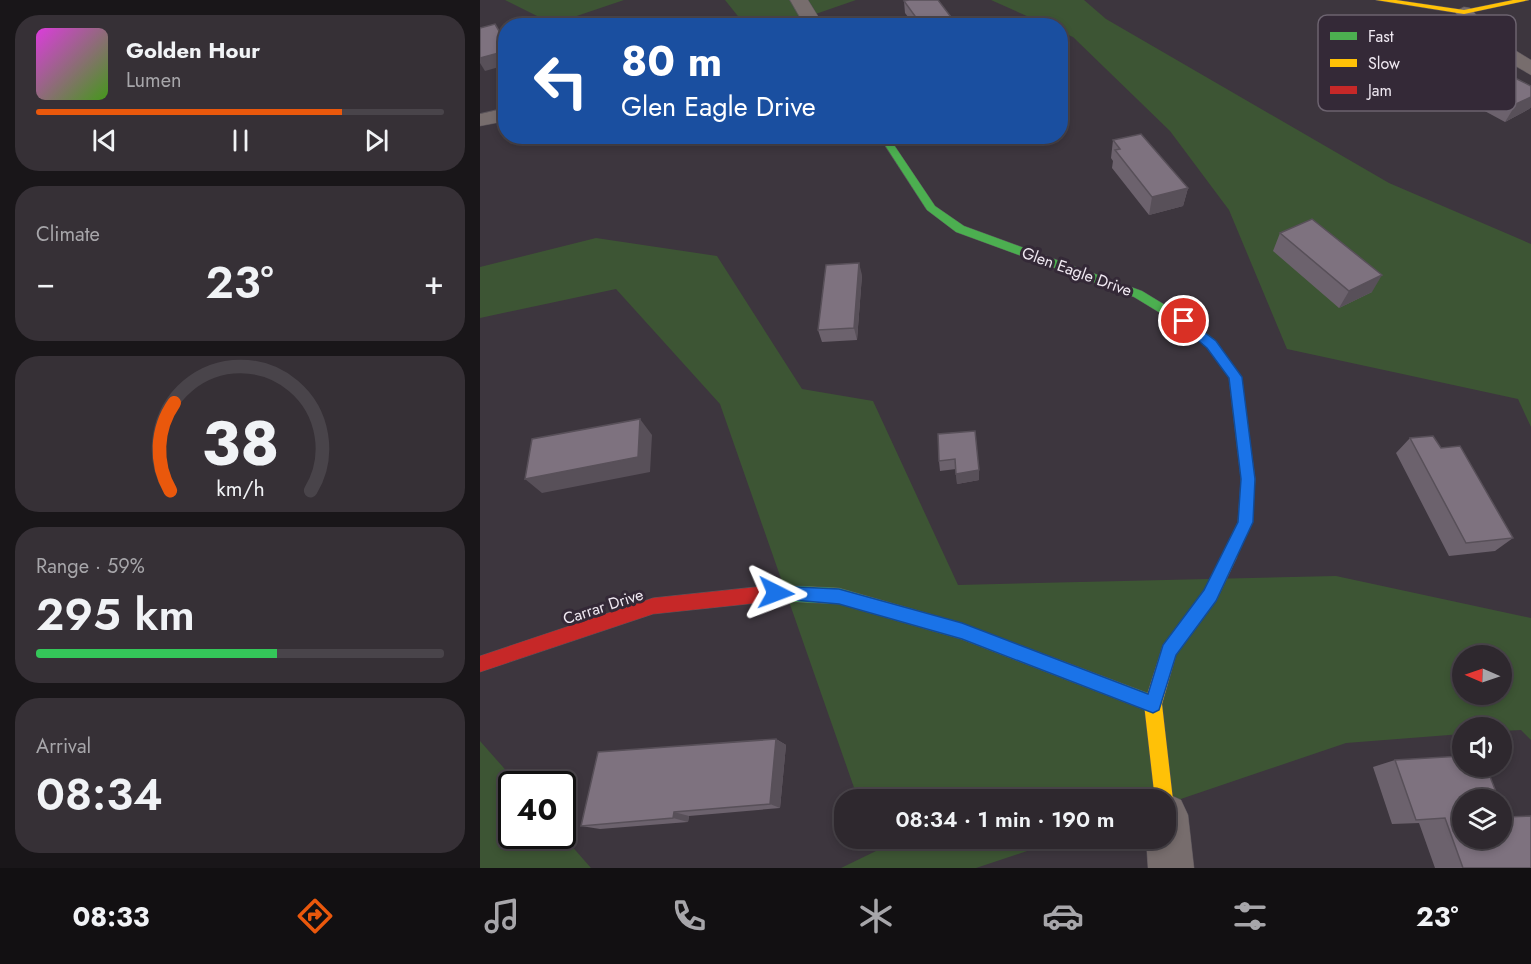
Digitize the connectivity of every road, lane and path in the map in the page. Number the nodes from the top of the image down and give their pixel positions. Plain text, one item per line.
1 (799, 0) edge
2 (1380, 0) edge
3 (1525, 0) edge
4 (1464, 12) junction
5 (1467, 15) edge
6 (809, 18) edge
7 (1516, 60) edge
8 (1531, 69) edge
9 (498, 116) edge
10 (480, 120) edge
11 (888, 144) edge
12 (480, 664) edge
13 (1153, 704) junction
14 (1163, 789) edge
15 (1169, 849) edge
16 (1171, 868) edge

1 - 6 street
2 - 4 street
3 - 4 street
4 - 5 street
7 - 8 street
9 - 10 street
11 - 13 street, Glen Eagle Drive
12 - 13 street, Carrar Drive
13 - 14 street, Glen Eagle Drive
15 - 16 street

